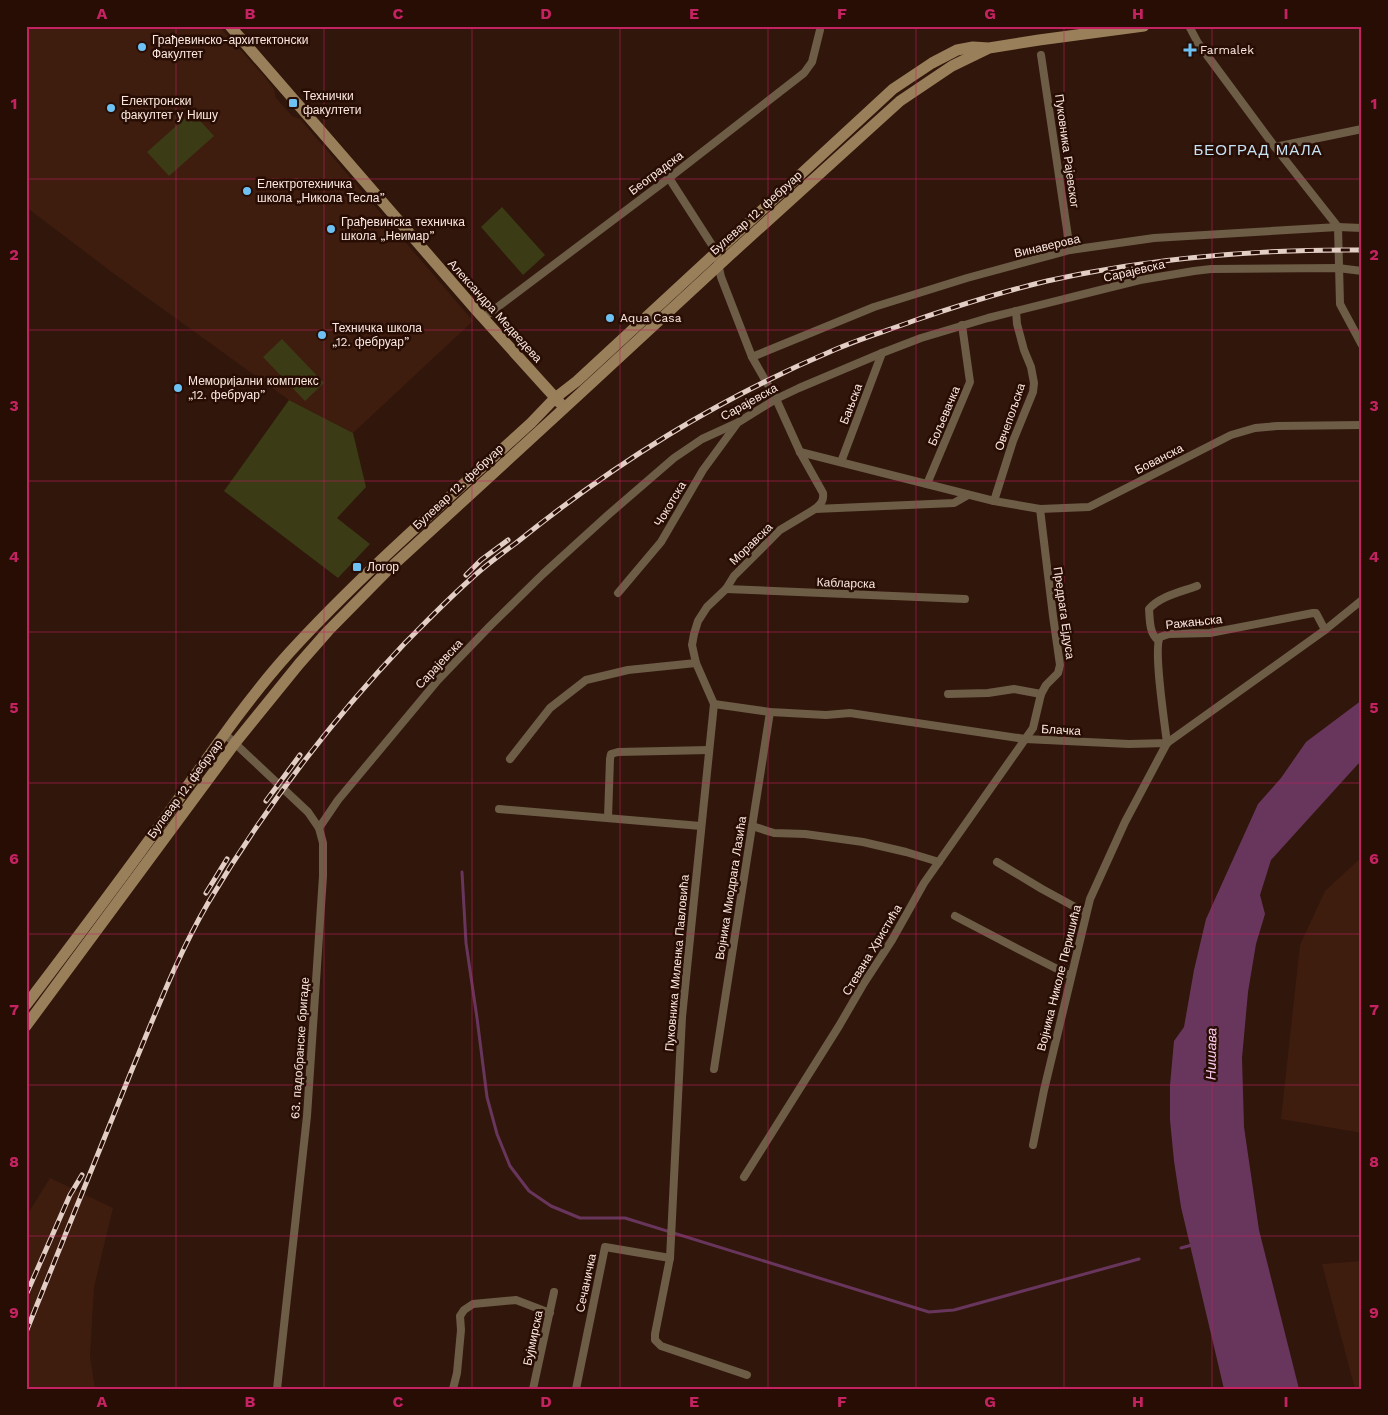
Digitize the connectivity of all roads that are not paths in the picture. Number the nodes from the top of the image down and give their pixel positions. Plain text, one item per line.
1 (230, 26) edge
2 (1144, 26) edge
3 (1189, 26) edge
4 (820, 30) dead end
5 (989, 48) junction
6 (1041, 55) dead end
7 (1362, 129) edge
8 (1275, 147) junction
9 (669, 178) junction
10 (1338, 227) junction
11 (1362, 228) edge
12 (1070, 250) junction
13 (716, 254) junction
14 (718, 267) junction
15 (1338, 268) junction
16 (1362, 271) edge
17 (1016, 311) junction
18 (483, 318) junction
19 (962, 325) junction
20 (1362, 345) edge
21 (882, 353) junction
22 (752, 357) junction
23 (555, 398) junction
24 (776, 399) junction
25 (565, 408) junction
26 (737, 423) junction
27 (1362, 425) edge
28 (800, 452) junction
29 (841, 462) junction
30 (928, 484) junction
31 (968, 495) junction
32 (994, 501) junction
33 (815, 509) junction
34 (1040, 509) junction
35 (1197, 586) dead end
36 (726, 589) junction
37 (618, 594) dead end
38 (965, 599) dead end
39 (1362, 600) edge
40 (1325, 630) junction
41 (1158, 640) junction
42 (696, 663) junction
43 (948, 694) dead end
44 (1041, 694) junction
45 (714, 704) junction
46 (770, 712) junction
47 (225, 734) junction
48 (1025, 739) junction
49 (235, 743) junction
50 (1167, 743) junction
51 (709, 750) junction
52 (510, 759) dead end
53 (499, 809) dead end
54 (608, 818) junction
55 (701, 826) junction
56 (752, 826) junction
57 (319, 828) junction
58 (939, 862) junction
59 (997, 862) dead end
60 (1086, 913) junction
61 (955, 916) dead end
62 (1071, 976) junction
63 (26, 1005) edge
64 (26, 1026) edge
65 (714, 1069) dead end
66 (1034, 1146) dead end
67 (744, 1177) dead end
68 (670, 1258) junction
69 (554, 1292) dead end
70 (550, 1313) junction
71 (747, 1375) dead end
72 (278, 1389) edge
73 (453, 1389) edge
74 (533, 1389) edge
75 (576, 1389) edge

1 - 18 main road, Александра Медведева
2 - 5 main road, Булевар 12. фебруар
3 - 8 street
4 - 9 street, Београдска
5 - 13 main road, Булевар 12. фебруар
5 - 14 main road, Булевар 12. фебруар
6 - 12 street, Пуковника Рајевског
7 - 8 street
8 - 10 street
9 - 13 street
9 - 18 street, Београдска
10 - 11 street, Винаверова
10 - 12 street, Винаверова
10 - 15 street
12 - 22 street, Винаверова
13 - 14 street
13 - 23 main road, Булевар 12. фебруар
14 - 22 street
14 - 25 main road, Булевар 12. фебруар
15 - 16 street, Сарајевска
15 - 17 street, Сарајевска
15 - 20 street
17 - 19 street, Сарајевска
17 - 32 street, Овчепољска
18 - 23 main road, Александра Медведева
19 - 21 street, Сарајевска
19 - 30 street, Бољевачка
21 - 24 street, Сарајевска
21 - 29 street, Бањска
22 - 24 street
23 - 25 main road, Александра Медведева
23 - 47 main road, Булевар 12. фебруар
24 - 26 street, Сарајевска
24 - 28 street
25 - 49 main road, Булевар 12. фебруар
26 - 37 street, Чокотска
26 - 57 street, Сарајевска
27 - 34 street, Бованска
28 - 29 street, Бованска
28 - 33 street
29 - 30 street, Бованска
30 - 31 street, Бованска
31 - 32 street, Бованска
31 - 33 street
32 - 34 street, Бованска
33 - 36 street, Моравска
34 - 44 street, Предрага Ејдуса
35 - 41 street
36 - 38 street, Кабларска
36 - 42 street, Моравска
39 - 40 street
40 - 41 street, Ражањска
40 - 50 street
41 - 50 street, Ражањска
42 - 45 street, Моравска
42 - 52 street
43 - 44 street
44 - 48 street, Предрага Ејдуса
45 - 46 street, Блачка
45 - 51 street, Пуковника Миленка Павловића
46 - 48 street, Блачка
46 - 56 street, Војника Миодрага Лазића
47 - 49 street, 63. падобранске бригаде
47 - 63 main road, Булевар 12. фебруар
48 - 50 street, Блачка
48 - 58 street, Стевана Христића
49 - 57 street, 63. падобранске бригаде
49 - 64 main road, Булевар 12. фебруар
50 - 60 street, Војника Николе Перишића
51 - 54 street
51 - 55 street, Пуковника Миленка Павловића
53 - 54 street
54 - 55 street
55 - 68 street, Пуковника Миленка Павловића
56 - 58 street
56 - 65 street, Војника Миодрага Лазића
57 - 72 street, 63. падобранске бригаде
58 - 67 street, Стевана Христића
59 - 60 street
60 - 62 street, Војника Николе Перишића
61 - 62 street
62 - 66 street, Војника Николе Перишића
68 - 71 street, Пуковника Миленка Павловића
68 - 75 street, Сечаничка
69 - 70 street, Бујмирска
70 - 73 street
70 - 74 street, Бујмирска

